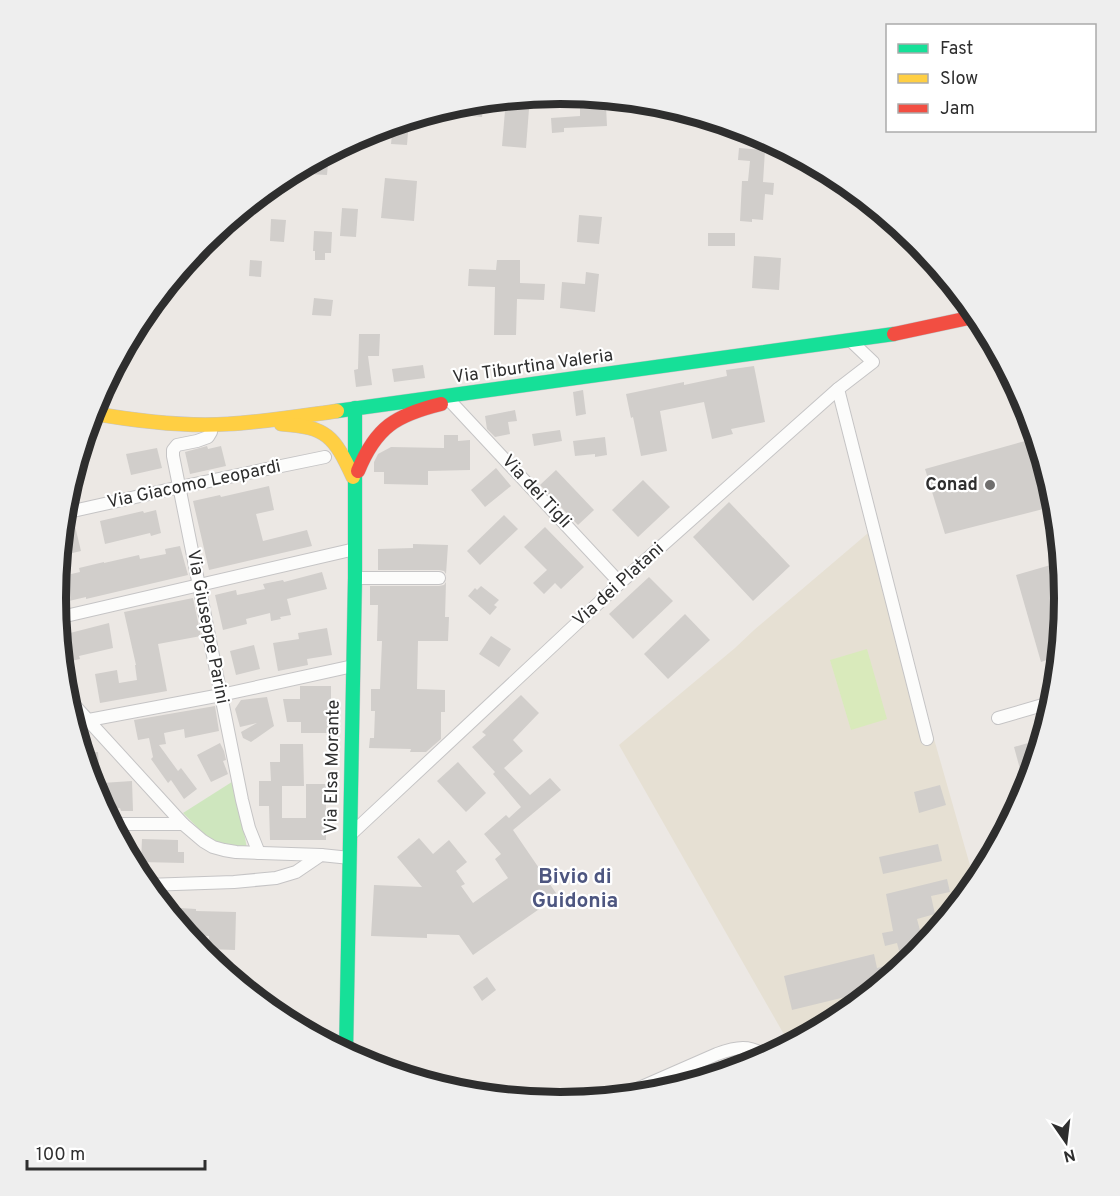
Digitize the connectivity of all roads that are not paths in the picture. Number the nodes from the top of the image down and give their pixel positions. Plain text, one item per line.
1 (967, 319) edge
2 (851, 341) junction
3 (838, 389) junction
4 (468, 394) junction
5 (451, 402) junction
6 (355, 408) junction
7 (102, 415) edge
8 (247, 423) junction
9 (211, 426) junction
10 (324, 457) dead end
11 (355, 482) junction
12 (180, 487) junction
13 (74, 511) edge
14 (355, 549) junction
15 (354, 578) junction
16 (439, 578) dead end
17 (620, 583) junction
18 (199, 586) junction
19 (67, 616) edge
20 (353, 666) junction
21 (221, 695) junction
22 (1042, 705) edge
23 (79, 710) edge
24 (998, 718) dead end
25 (88, 720) junction
26 (82, 721) edge
27 (927, 739) dead end
28 (121, 824) edge
29 (183, 824) junction
30 (350, 835) junction
31 (259, 852) junction
32 (321, 855) junction
33 (350, 858) junction
34 (158, 885) edge
35 (346, 1043) edge
36 (757, 1050) edge
37 (648, 1084) edge

1 - 2 street, Via Tiburtina Valeria
2 - 3 street, Via dei Platani
2 - 4 street, Via Tiburtina Valeria
3 - 17 street, Via dei Platani
3 - 27 street
4 - 5 street, Via Elsa Morante
4 - 6 street, Via Tiburtina Valeria
5 - 11 street, Via Elsa Morante
5 - 17 street, Via dei Tigli
6 - 8 street, Via Tiburtina Valeria
6 - 11 street, Via Elsa Morante
7 - 9 street, Via Tiburtina Valeria
8 - 9 street, Via Tiburtina Valeria
8 - 11 street, Via Elsa Morante
9 - 12 street, Via Giuseppe Parini
10 - 12 street, Via Giacomo Leopardi
11 - 14 street, Via Elsa Morante
12 - 13 street, Via Giacomo Leopardi
12 - 18 street, Via Giuseppe Parini
14 - 15 street, Via Elsa Morante
14 - 18 street
15 - 16 street
15 - 20 street, Via Elsa Morante
17 - 30 street, Via dei Platani
18 - 19 street
18 - 21 street, Via Giuseppe Parini
20 - 21 street
20 - 30 street, Via Elsa Morante
21 - 25 street
21 - 31 street, Via Giuseppe Parini
22 - 24 street
23 - 25 street
25 - 26 street
25 - 29 street
28 - 29 street
29 - 31 street
30 - 33 street, Via Elsa Morante
31 - 32 street
32 - 33 street
32 - 34 street
33 - 35 street, Via Elsa Morante
36 - 37 street

